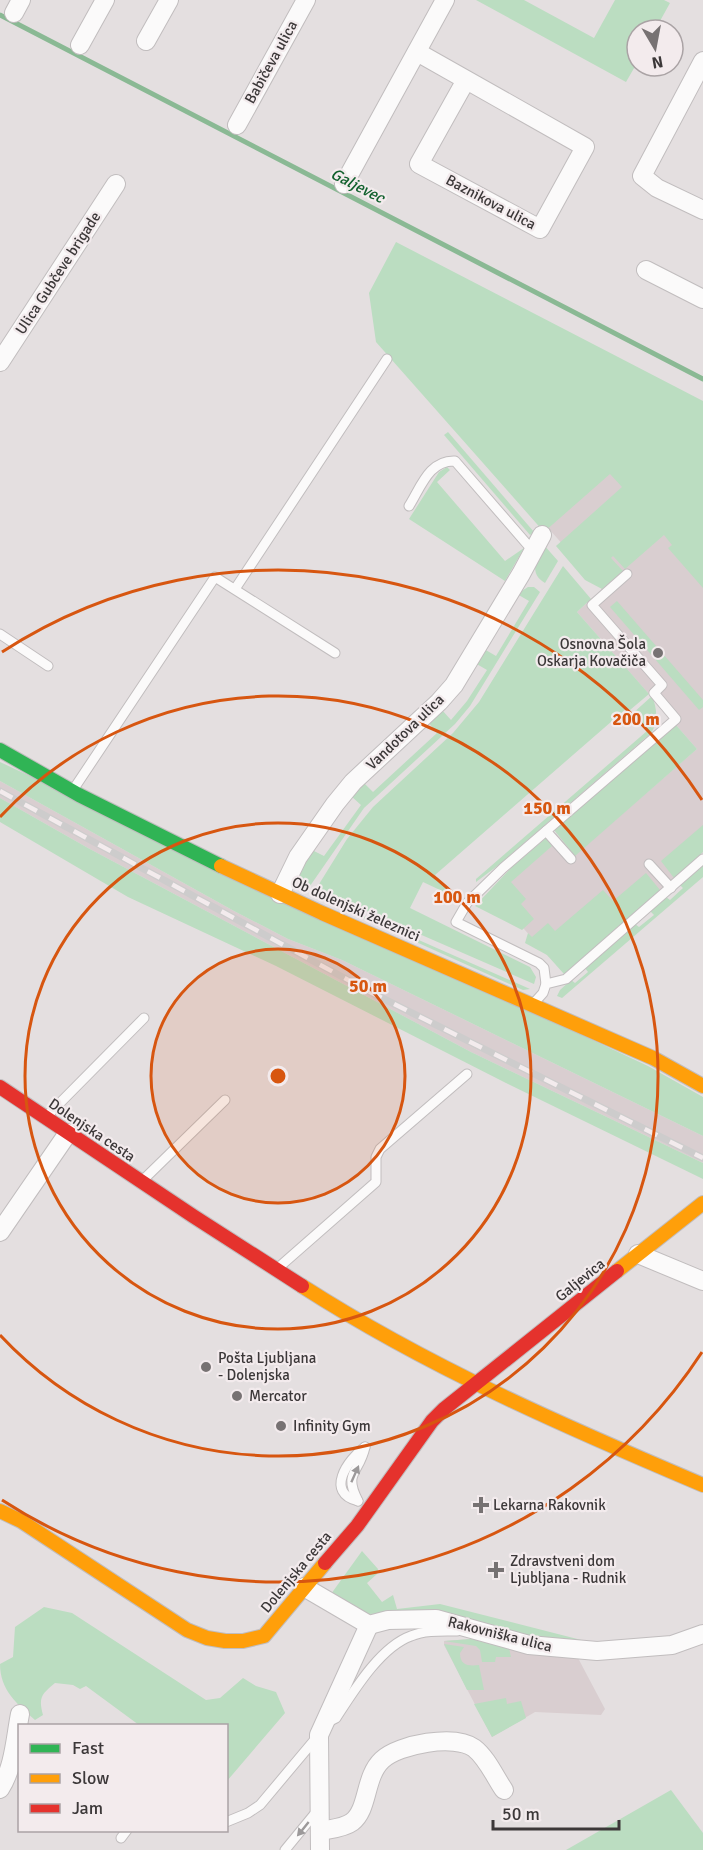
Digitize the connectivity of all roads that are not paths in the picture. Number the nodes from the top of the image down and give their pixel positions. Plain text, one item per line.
1 (105, 0) edge
2 (169, 0) edge
3 (306, 0) edge
4 (445, 0) edge
5 (146, 41) dead end
6 (80, 45) dead end
7 (417, 52) junction
8 (703, 61) edge
9 (699, 79) edge
10 (466, 80) junction
11 (237, 125) dead end
12 (116, 184) dead end
13 (344, 184) dead end
14 (703, 210) edge
15 (646, 270) dead end
16 (703, 299) edge
17 (387, 359) dead end
18 (0, 362) edge
19 (408, 506) dead end
20 (542, 535) dead end
21 (533, 551) junction
22 (627, 574) dead end
23 (235, 589) junction
24 (0, 634) edge
25 (335, 653) dead end
26 (48, 666) dead end
27 (0, 750) edge
28 (71, 792) junction
29 (546, 831) junction
30 (571, 860) dead end
31 (703, 860) edge
32 (649, 864) dead end
33 (670, 888) junction
34 (280, 894) junction
35 (546, 984) junction
36 (533, 1005) junction
37 (144, 1018) dead end
38 (467, 1074) dead end
39 (703, 1086) edge
40 (0, 1087) edge
41 (225, 1100) dead end
42 (45, 1118) junction
43 (68, 1133) junction
44 (141, 1182) junction
45 (703, 1203) edge
46 (0, 1232) edge
47 (638, 1254) junction
48 (276, 1270) junction
49 (703, 1281) edge
50 (476, 1382) junction
51 (703, 1485) edge
52 (358, 1501) joint
53 (0, 1511) edge
54 (304, 1587) junction
55 (369, 1625) junction
56 (475, 1630) junction
57 (703, 1634) edge
58 (20, 1714) dead end
59 (18, 1724) edge
60 (18, 1726) edge
61 (321, 1730) junction
62 (0, 1789) edge
63 (504, 1790) dead end
64 (320, 1807) junction
65 (228, 1821) edge
66 (321, 1831) junction
67 (285, 1850) edge
68 (321, 1850) edge

1 - 6 street
2 - 5 street
3 - 11 street, Babičeva ulica
4 - 7 street
7 - 10 street, Baznikova ulica
7 - 13 street
8 - 9 street
9 - 14 street
10 - 10 street, Baznikova ulica
12 - 18 street, Ulica Gubčeve brigade
15 - 16 street
17 - 23 lane
19 - 21 lane
20 - 21 street, Vandotova ulica
21 - 34 street, Vandotova ulica
22 - 29 lane
23 - 25 lane
23 - 28 lane
24 - 26 lane
27 - 28 street, Ob dolenjski železnici
28 - 34 street, Ob dolenjski železnici
29 - 30 lane
29 - 35 lane
31 - 33 lane
32 - 33 lane
33 - 35 lane
34 - 36 street, Ob dolenjski železnici
35 - 36 lane
36 - 39 street, Ob dolenjski železnici
37 - 42 lane
38 - 48 lane
40 - 42 street, Dolenjska cesta
41 - 44 lane
42 - 43 street, Dolenjska cesta
43 - 44 street, Dolenjska cesta
43 - 46 street
44 - 48 street, Dolenjska cesta
45 - 47 street, Galjevica
47 - 49 street
47 - 50 street, Galjevica
48 - 50 street, Dolenjska cesta
50 - 51 street, Dolenjska cesta
50 - 54 street, Dolenjska cesta
52 -> 52 lane
53 - 54 street, Dolenjska cesta
54 - 55 street
55 - 56 street, Rakovniška ulica
55 - 61 street
56 - 57 street, Rakovniška ulica
56 - 61 lane
58 - 59 street
60 - 62 street
61 - 64 street
61 - 65 lane
63 - 66 street
64 - 66 street
64 -> 67 lane
66 - 68 street

